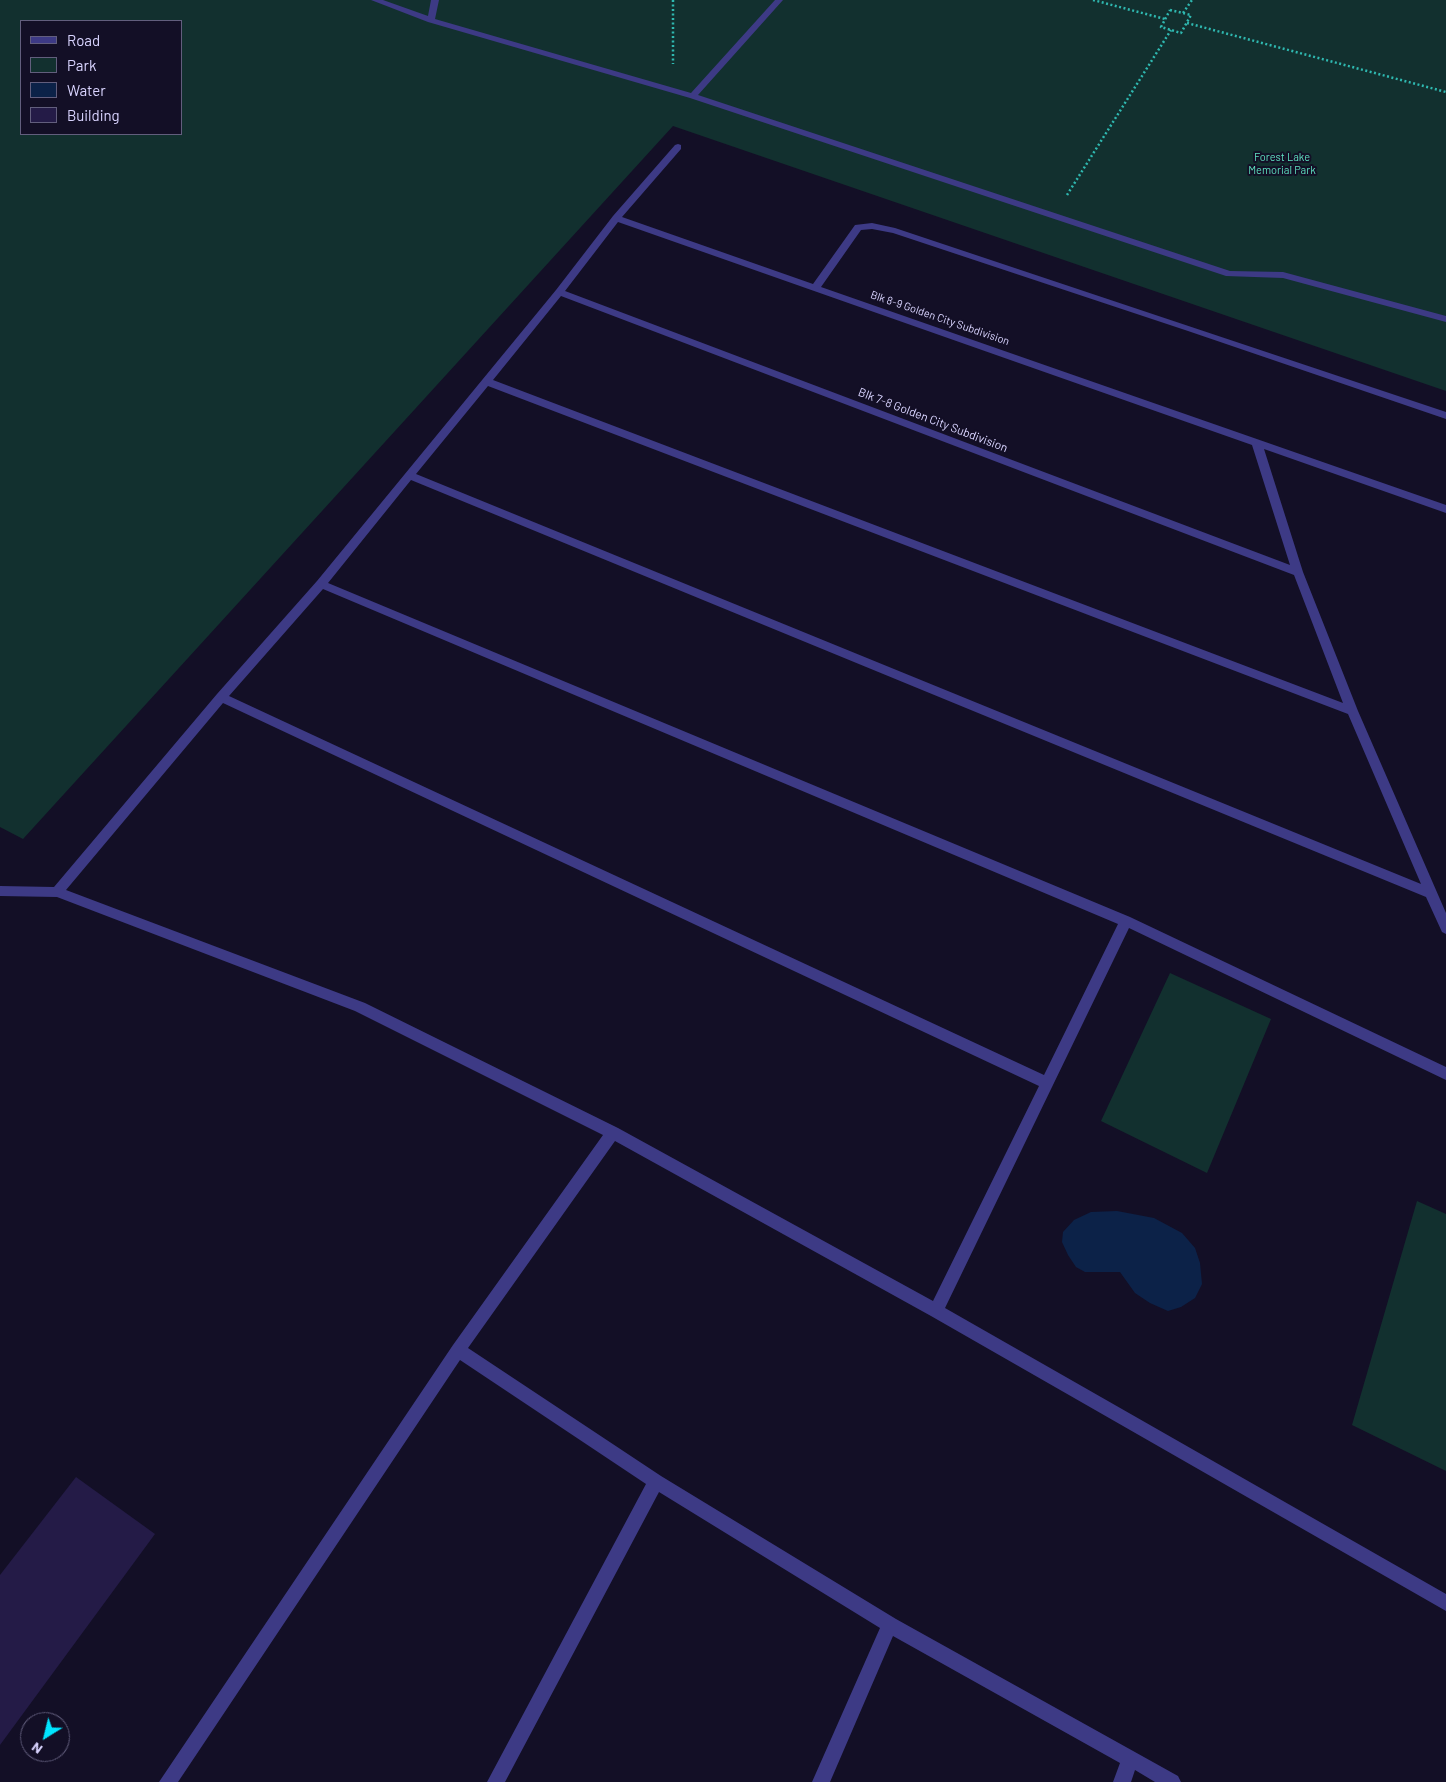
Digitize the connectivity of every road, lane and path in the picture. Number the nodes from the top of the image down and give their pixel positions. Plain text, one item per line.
1 (375, 0) edge
2 (435, 0) edge
3 (673, 0) edge
4 (779, 0) edge
5 (1093, 0) edge
6 (1192, 0) edge
7 (1183, 13) junction
8 (1165, 19) junction
9 (431, 20) junction
10 (1187, 23) junction
11 (1171, 30) junction
12 (674, 90) junction
13 (1446, 92) edge
14 (693, 96) junction
15 (678, 147) dead end
16 (1053, 217) junction
17 (616, 218) junction
18 (815, 288) junction
19 (560, 292) junction
20 (1446, 319) edge
21 (486, 381) junction
22 (1446, 416) edge
23 (1256, 441) junction
24 (411, 476) junction
25 (1443, 508) edge
26 (1446, 518) edge
27 (1298, 572) junction
28 (321, 584) junction
29 (221, 697) junction
30 (1352, 710) junction
31 (0, 891) edge
32 (57, 892) junction
33 (1432, 894) junction
34 (1126, 921) junction
35 (1446, 928) edge
36 (1446, 1074) edge
37 (1047, 1083) junction
38 (613, 1133) junction
39 (936, 1311) junction
40 (458, 1350) junction
41 (656, 1481) junction
42 (1446, 1603) edge
43 (890, 1625) junction
44 (1130, 1759) junction
45 (168, 1782) edge
46 (496, 1782) edge
47 (821, 1782) edge
48 (1122, 1782) edge
49 (1172, 1782) edge

1 - 9 street
2 - 9 street
3 - 12 path
4 - 14 street
5 - 8 path
6 - 7 path
7 - 8 path
7 - 10 path
8 - 11 path
9 - 12 street
10 - 11 path
10 - 13 path
11 - 16 path
12 - 14 street
14 - 16 street
15 - 17 street
16 - 20 street
17 - 18 street, Blk 8-9 Golden City Subdivision
17 - 19 street
18 - 22 street
18 - 23 street, Blk 8-9 Golden City Subdivision
19 - 21 street
19 - 27 street, Blk 7-8 Golden City Subdivision
21 - 24 street
21 - 30 street
23 - 25 street, Blk 8-9 Golden City Subdivision
23 - 27 street
24 - 28 street
24 - 33 street
25 - 26 street
27 - 30 street
28 - 29 street
28 - 34 street
29 - 32 street
29 - 37 street
30 - 33 street
31 - 32 street
32 - 38 street
33 - 35 street
34 - 36 street
34 - 37 street
37 - 39 street
38 - 39 street
38 - 40 street
39 - 42 street
40 - 41 street
40 - 45 street
41 - 43 street
41 - 46 street
43 - 44 street
43 - 47 street
44 - 48 street
44 - 49 street

